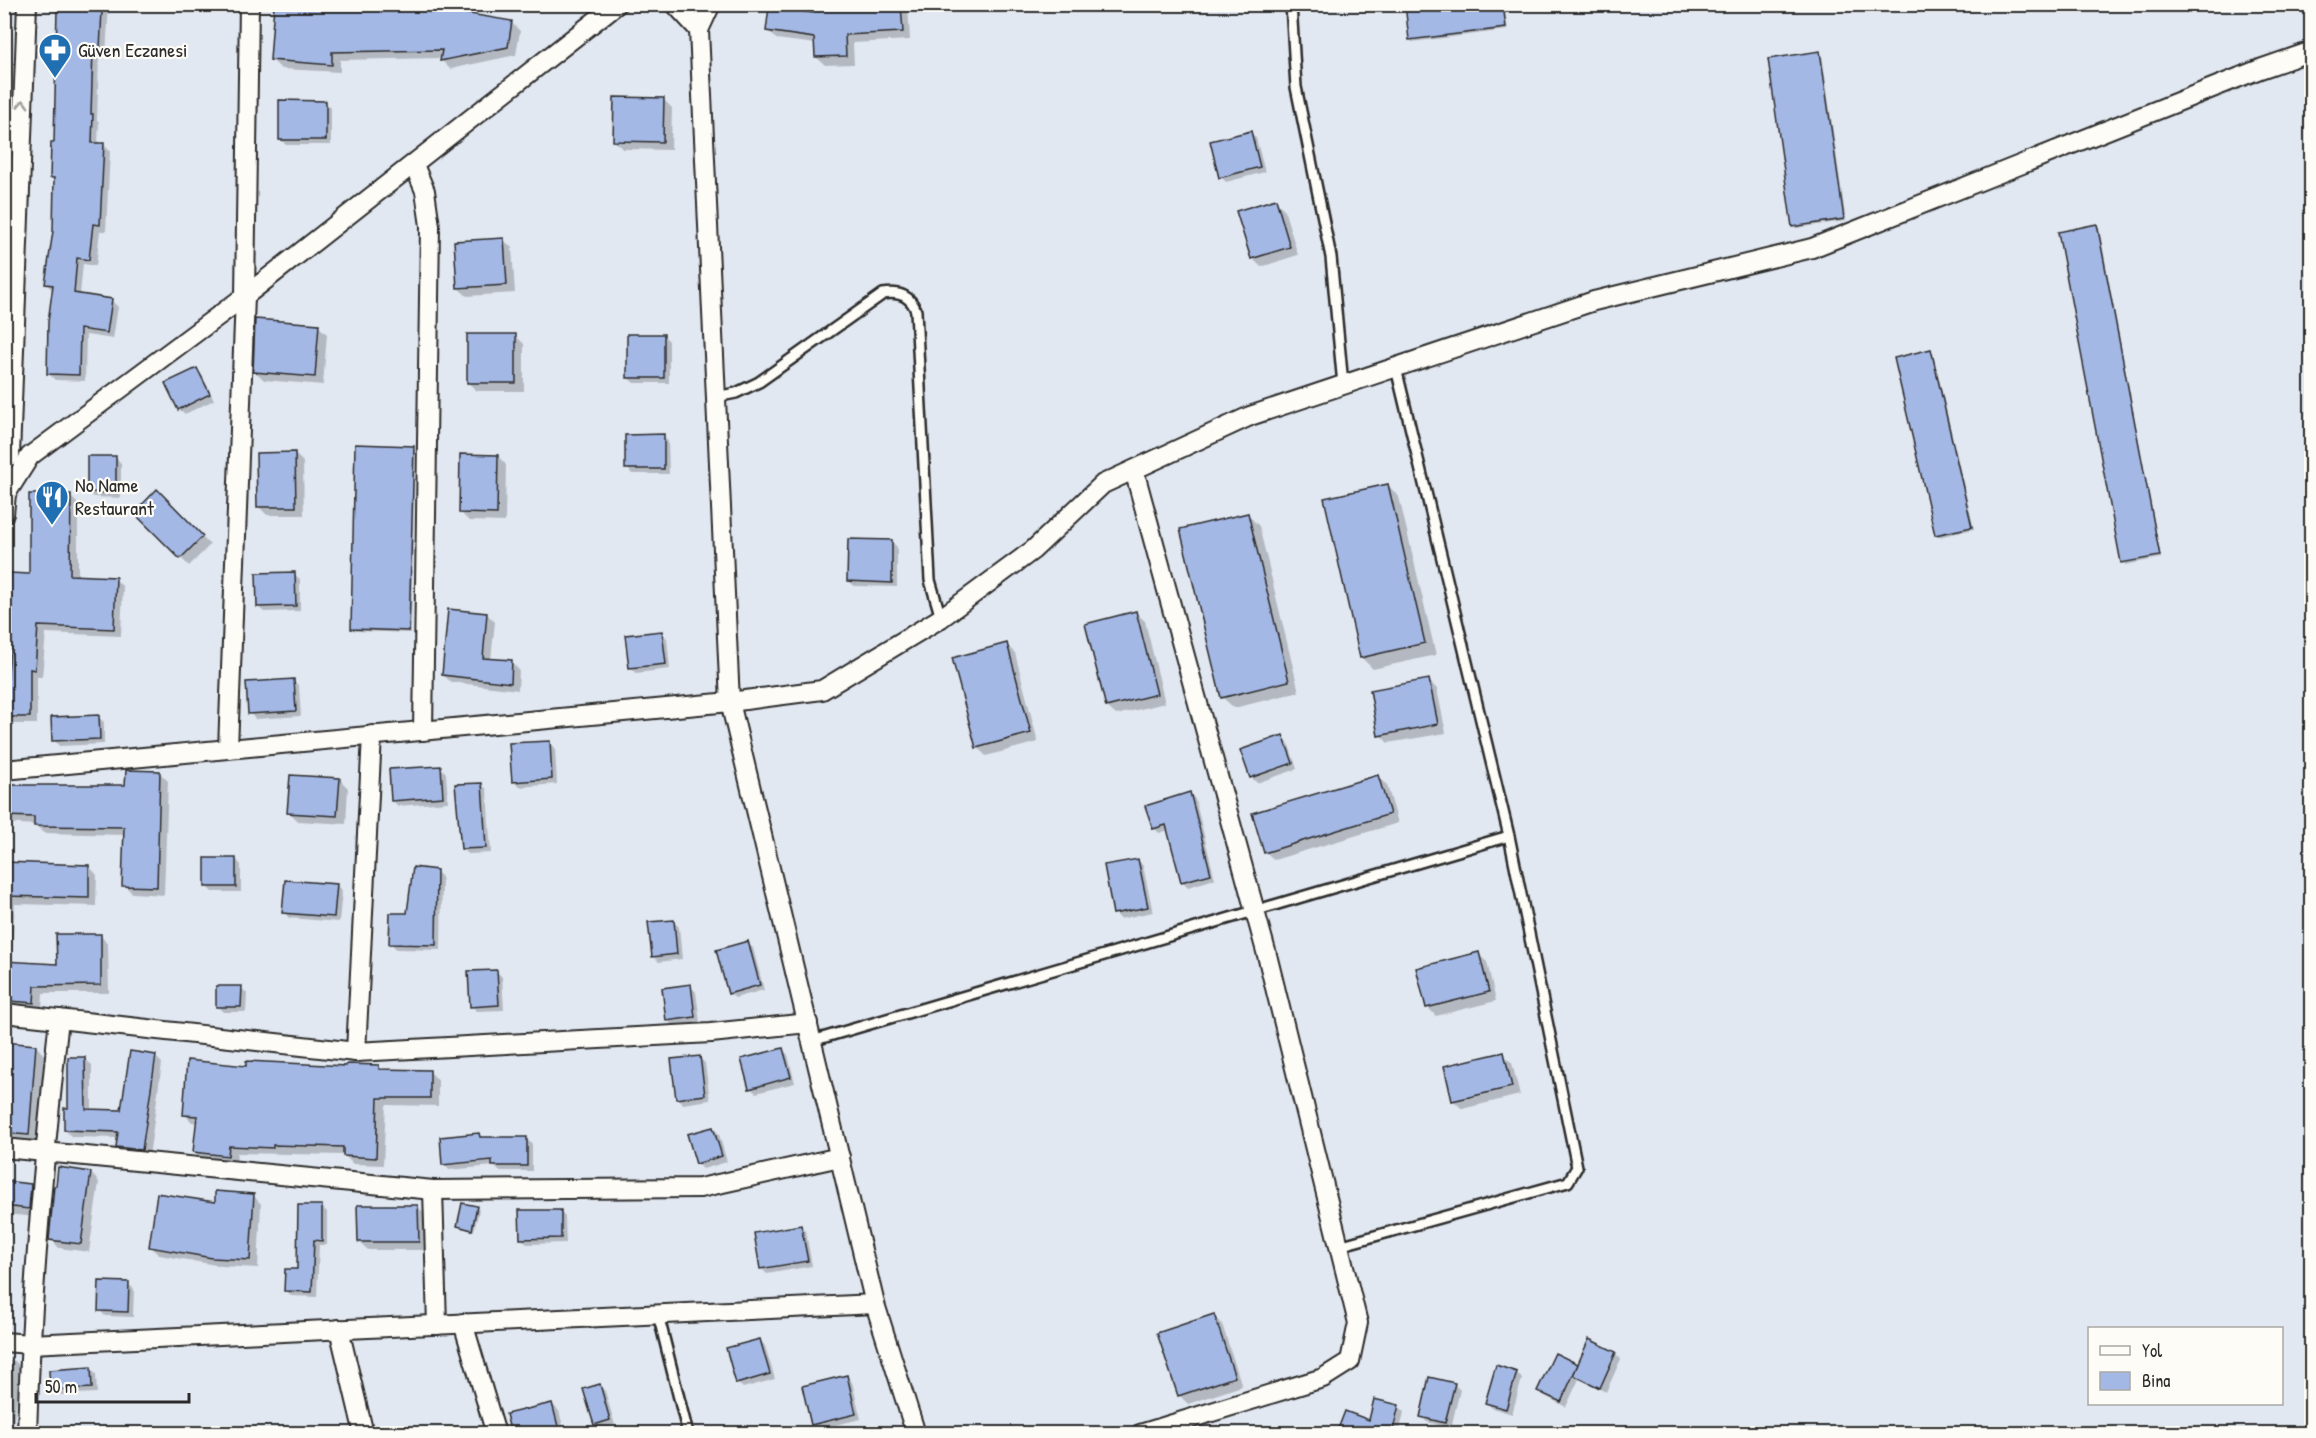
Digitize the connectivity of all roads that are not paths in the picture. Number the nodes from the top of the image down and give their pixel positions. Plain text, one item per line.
1 (27, 4) edge
2 (249, 4) edge
3 (617, 4) edge
4 (675, 4) edge
5 (711, 4) edge
6 (1291, 4) edge
7 (699, 30) junction
8 (2312, 51) edge
9 (414, 165) junction
10 (245, 296) junction
11 (1396, 368) junction
12 (1343, 385) junction
13 (716, 397) junction
14 (30, 456) junction
15 (7, 457) edge
16 (1134, 470) junction
17 (4, 514) edge
18 (941, 618) junction
19 (730, 702) junction
20 (423, 731) junction
21 (372, 735) junction
22 (228, 749) junction
23 (4, 770) edge
24 (1509, 836) junction
25 (1255, 911) junction
26 (4, 1013) edge
27 (59, 1019) junction
28 (810, 1032) junction
29 (356, 1052) junction
30 (4, 1148) edge
31 (45, 1152) junction
32 (840, 1156) junction
33 (433, 1190) junction
34 (1339, 1246) junction
35 (875, 1304) junction
36 (658, 1314) junction
37 (463, 1323) junction
38 (437, 1324) junction
39 (339, 1329) junction
40 (4, 1342) edge
41 (30, 1344) junction
42 (27, 1434) edge
43 (364, 1434) edge
44 (496, 1434) edge
45 (688, 1434) edge
46 (916, 1434) edge
47 (1140, 1434) edge

15 -> 1 street
2 - 10 street
3 - 9 street
4 - 7 street
5 - 7 street
6 - 12 lane
7 - 13 street
8 - 11 street
9 - 10 street
9 - 20 street
10 - 14 street
10 - 22 street
11 - 12 street
11 - 24 lane
12 - 16 street
13 - 18 lane
13 - 19 street
14 - 15 street
14 - 17 street
16 - 18 street
16 - 25 street
18 - 19 street
19 - 20 street
19 - 28 street
20 - 21 street
21 - 22 street
21 - 29 street
22 - 23 street
24 - 25 lane
24 - 34 lane
25 - 28 lane
25 - 34 street
26 - 27 street
27 - 29 street
27 - 31 street
28 - 29 street
28 - 32 street
30 - 31 street
31 - 33 street
31 - 41 street
32 - 33 street
32 - 35 street
33 - 38 street
34 - 47 street
35 - 36 street
35 - 46 street
36 - 37 street
36 - 45 lane
37 - 38 street
37 - 44 street
38 - 39 street
39 - 41 street
39 - 43 street
40 - 41 street
41 - 42 street

